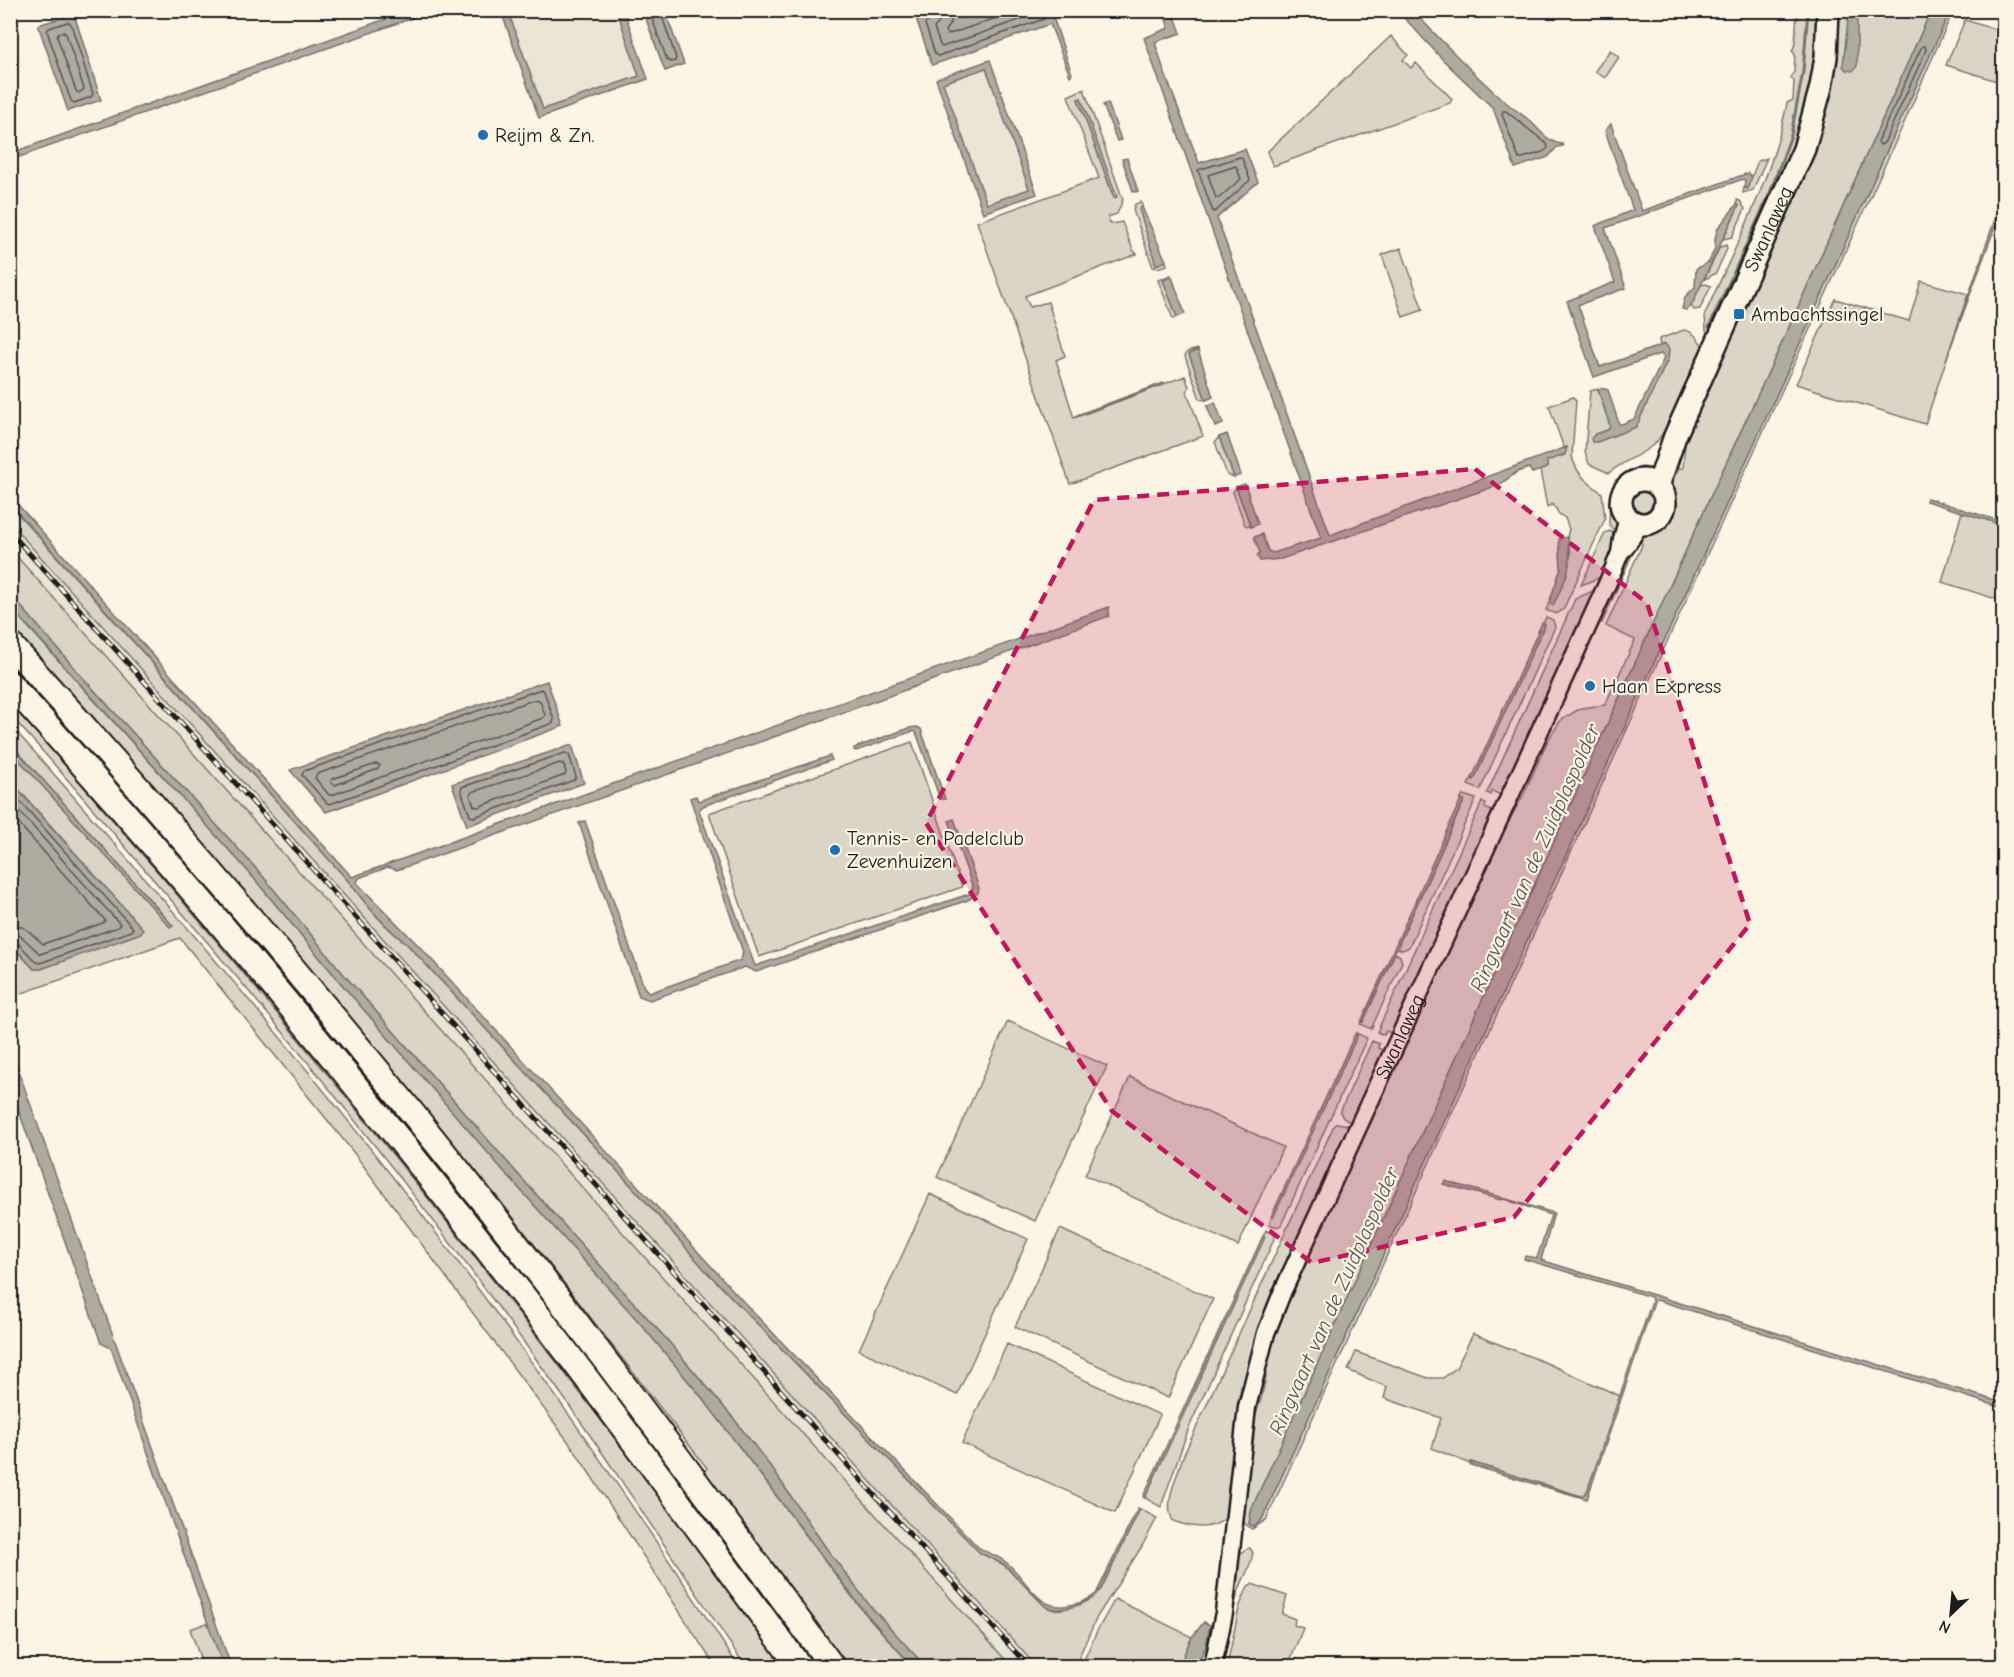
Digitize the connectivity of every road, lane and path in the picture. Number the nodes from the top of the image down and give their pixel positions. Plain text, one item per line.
1 (1828, 10) edge
2 (1653, 484) junction
3 (1634, 521) junction
4 (10, 644) edge
5 (10, 684) edge
6 (799, 1666) edge
7 (832, 1666) edge
8 (1213, 1666) edge

1 - 2 main road, Swanlaweg
2 - 3 main road
2 - 3 main road
3 - 8 street, Swanlaweg
4 - 7 highway
5 - 6 highway

